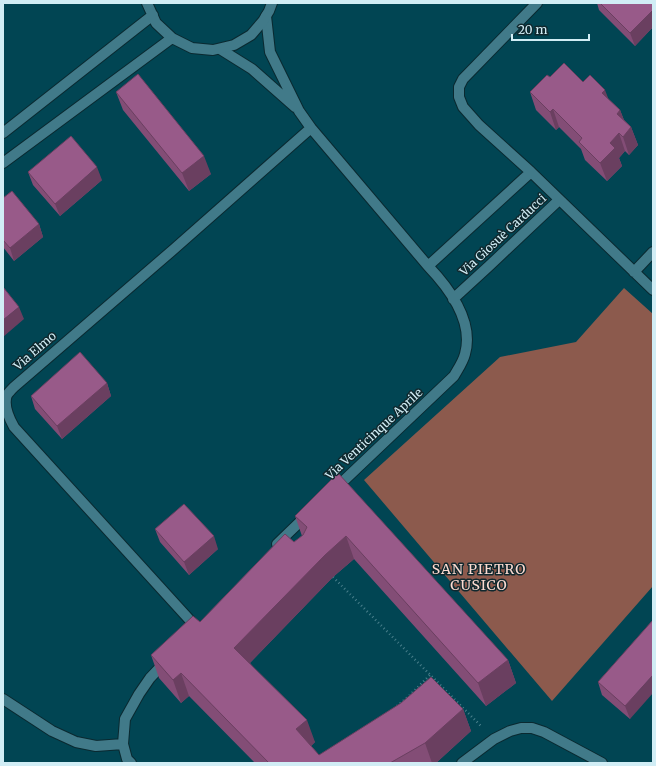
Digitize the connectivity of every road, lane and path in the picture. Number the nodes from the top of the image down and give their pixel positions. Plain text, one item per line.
1 (147, 3) edge
2 (272, 3) edge
3 (536, 3) edge
4 (153, 15) junction
5 (266, 16) junction
6 (172, 38) junction
7 (220, 49) junction
8 (299, 111) junction
9 (311, 128) junction
10 (3, 133) edge
11 (3, 163) edge
12 (531, 172) junction
13 (559, 200) junction
14 (653, 252) edge
15 (428, 266) junction
16 (634, 272) junction
17 (653, 290) edge
18 (453, 299) junction
19 (328, 495) edge
20 (317, 506) edge
21 (272, 550) edge
22 (333, 577) dead end
23 (198, 628) edge
24 (171, 656) edge
25 (430, 675) junction
26 (3, 699) edge
27 (392, 710) edge
28 (494, 739) junction
29 (123, 744) junction
30 (131, 763) edge
31 (462, 763) edge
32 (602, 763) edge

1 - 4 street
2 - 5 street
3 - 12 street, Via Giosuè Carducci
4 - 6 street
4 - 10 street
5 - 7 street
5 - 8 street, Via Venticinque Aprile
6 - 7 street
6 - 11 street
7 - 8 street, Via Venticinque Aprile
8 - 9 street, Via Venticinque Aprile
9 - 15 street, Via Venticinque Aprile
9 - 23 street, Via Elmo
12 - 13 street, Via Giosuè Carducci
12 - 15 street
13 - 16 street
13 - 18 street, Via Giosuè Carducci
14 - 16 street
15 - 18 street, Via Venticinque Aprile
16 - 17 street
18 - 19 street, Via Venticinque Aprile
20 - 21 street
22 - 25 path
24 - 29 street
25 - 27 path
25 - 28 path
26 - 29 street
28 - 31 street
28 - 32 street
29 - 30 street

